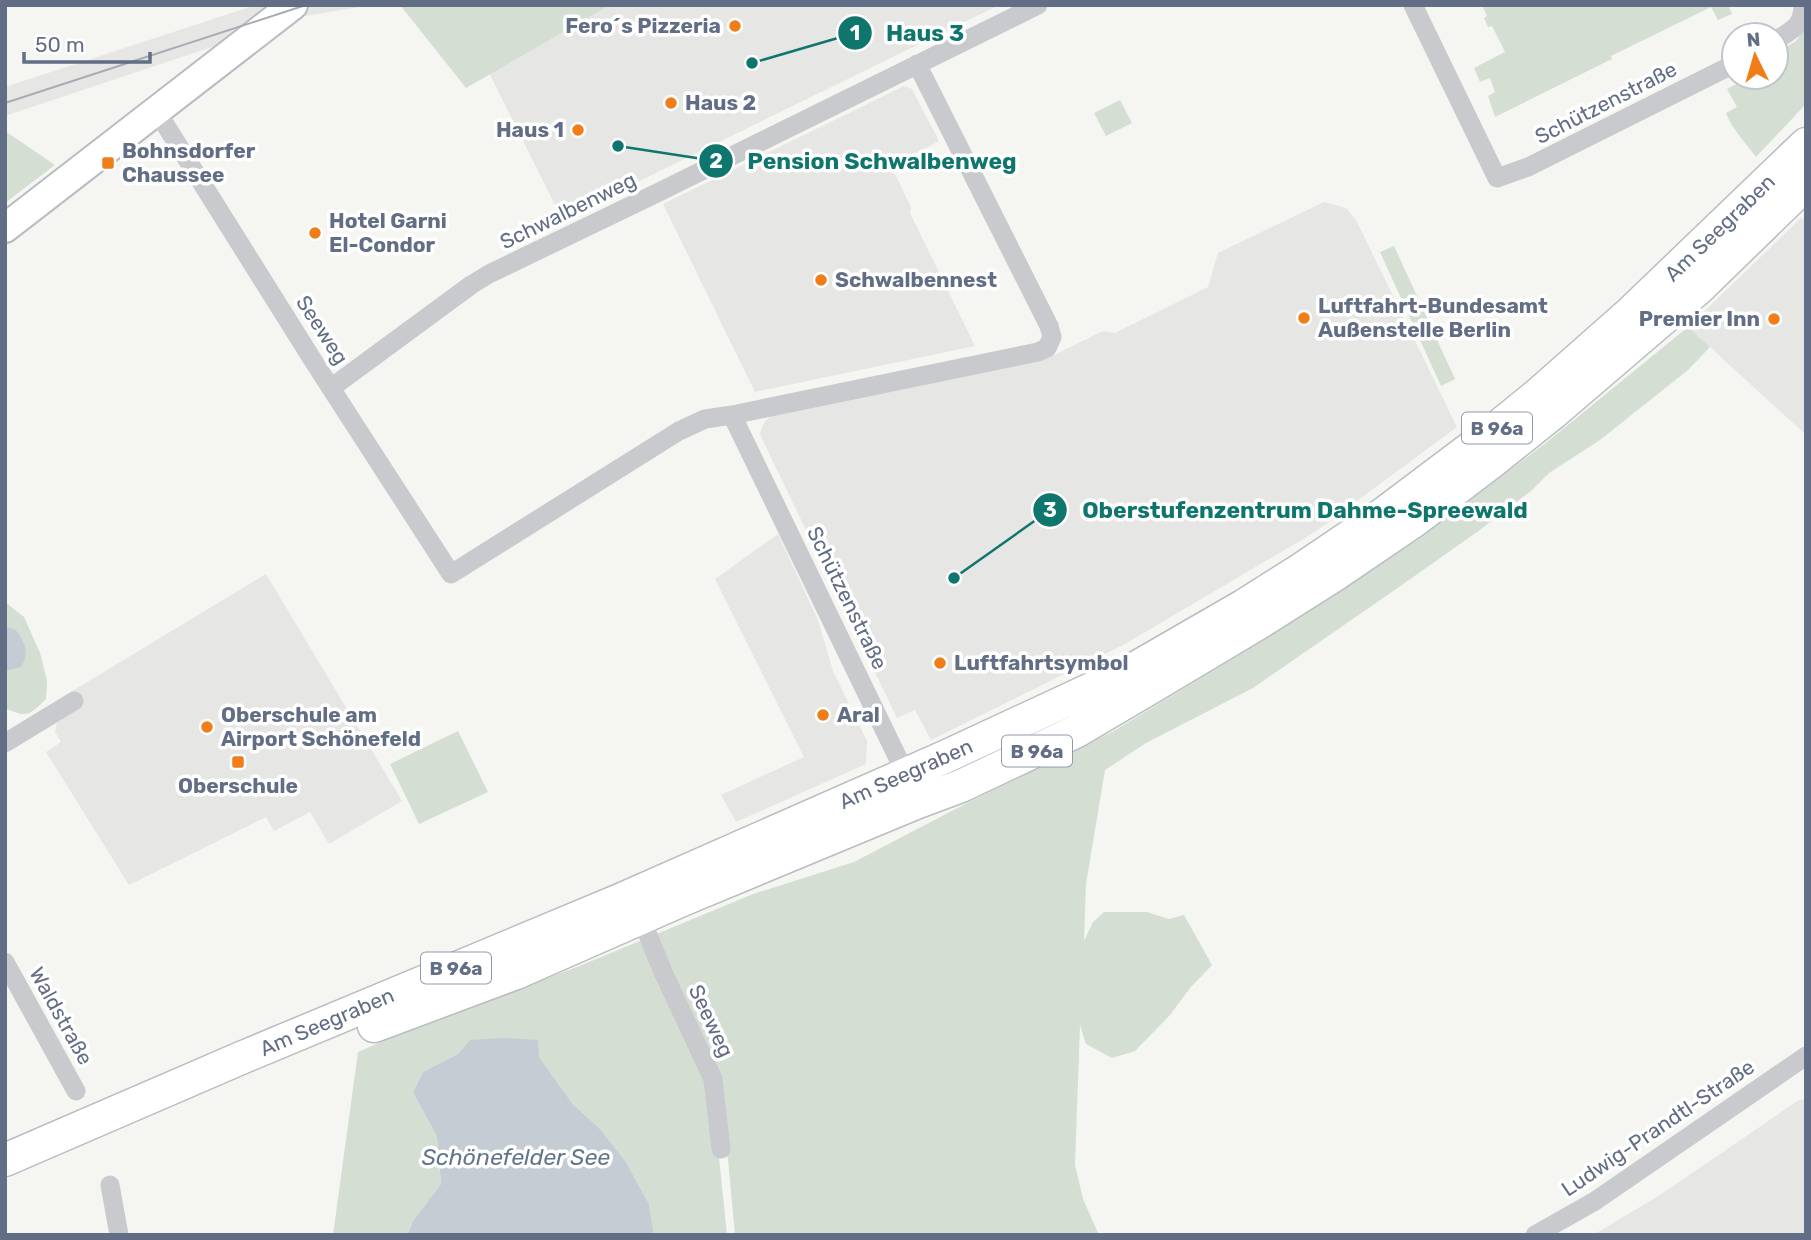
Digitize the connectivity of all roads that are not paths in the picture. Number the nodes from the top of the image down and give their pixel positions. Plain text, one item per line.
1 (293, 5) edge
2 (1038, 5) edge
3 (1413, 5) edge
4 (1803, 5) edge
5 (1790, 32) edge
6 (917, 64) junction
7 (1720, 71) edge
8 (156, 110) junction
9 (1802, 166) edge
10 (5, 228) edge
11 (331, 388) junction
12 (732, 415) junction
13 (74, 701) dead end
14 (5, 743) edge
15 (912, 788) junction
16 (640, 918) junction
17 (5, 962) edge
18 (1806, 1056) edge
19 (76, 1091) dead end
20 (721, 1149) dead end
21 (5, 1160) edge
22 (5, 1183) edge
23 (110, 1185) dead end
24 (119, 1235) edge
25 (1535, 1235) edge

1 - 8 street
2 - 6 street, Schwalbenweg
3 - 7 street, Schützenstraße
4 - 5 street
6 - 11 street, Schwalbenweg
6 - 12 street
8 - 10 street
8 - 11 street, Seeweg
9 - 15 main road, Am Seegraben / B 96a
11 - 12 street, Seeweg
12 - 15 street, Schützenstraße
13 - 14 street
15 - 16 main road, Am Seegraben / B 96a
15 - 21 main road, Am Seegraben / B 96a
16 - 20 street, Seeweg
16 - 22 main road, Am Seegraben / B 96a
17 - 19 street, Waldstraße
18 - 25 street, Ludwig-Prandtl-Straße
23 - 24 street

